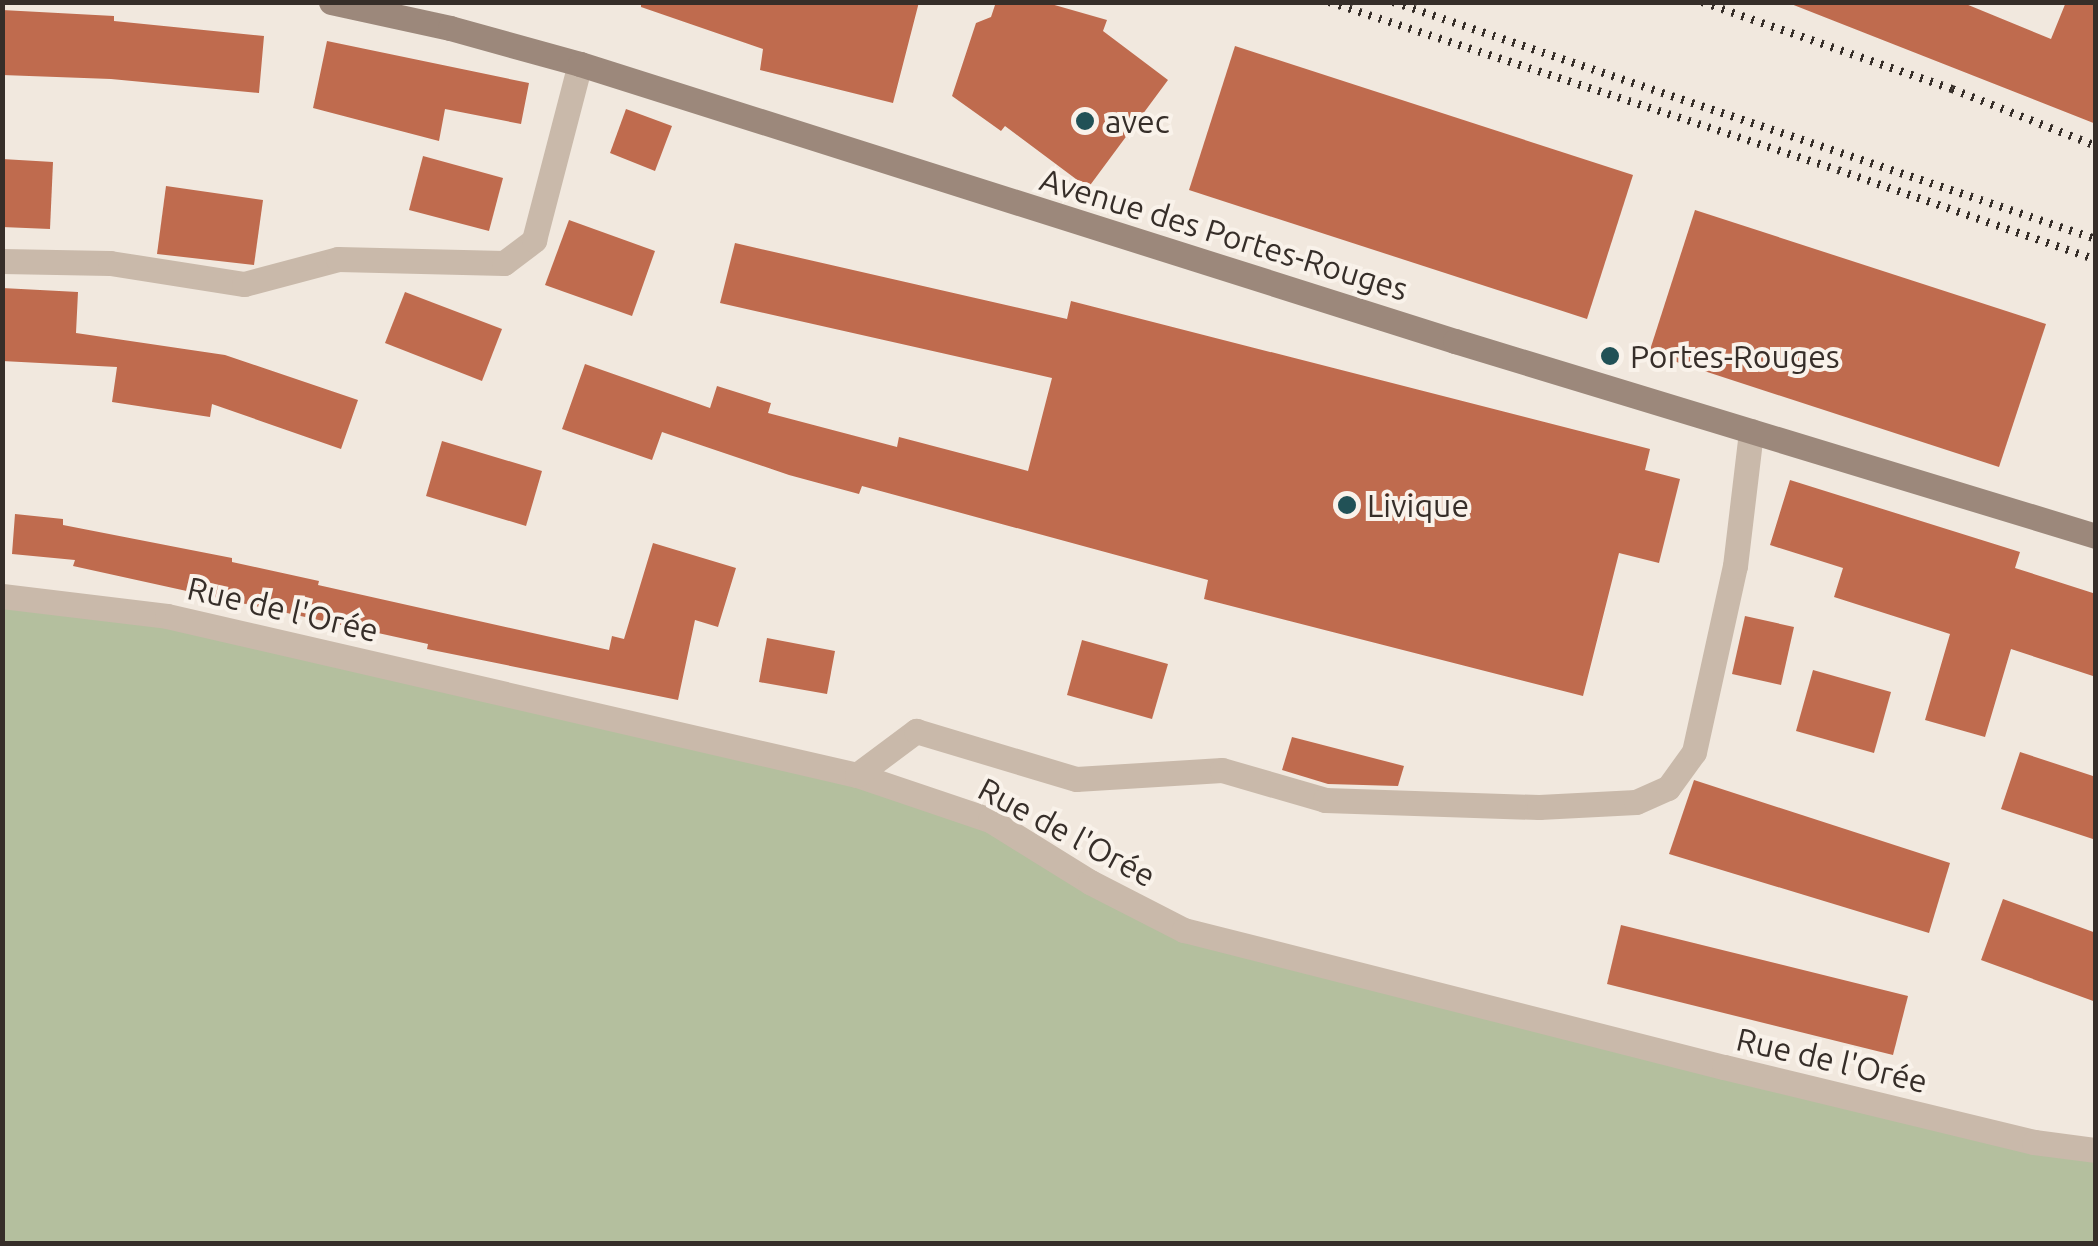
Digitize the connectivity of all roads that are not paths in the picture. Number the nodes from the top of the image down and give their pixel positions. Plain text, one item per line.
1 (331, 2) edge
2 (580, 64) junction
3 (2, 261) edge
4 (1751, 430) junction
5 (2096, 536) edge
6 (2, 596) edge
7 (857, 775) junction
8 (2096, 1150) edge

1 - 2 main road, Avenue des Portes-Rouges
2 - 3 street
2 - 4 main road, Avenue des Portes-Rouges
4 - 5 main road, Avenue des Portes-Rouges
4 - 7 street
6 - 7 street, Rue de l'Orée
7 - 8 street, Rue de l'Orée

